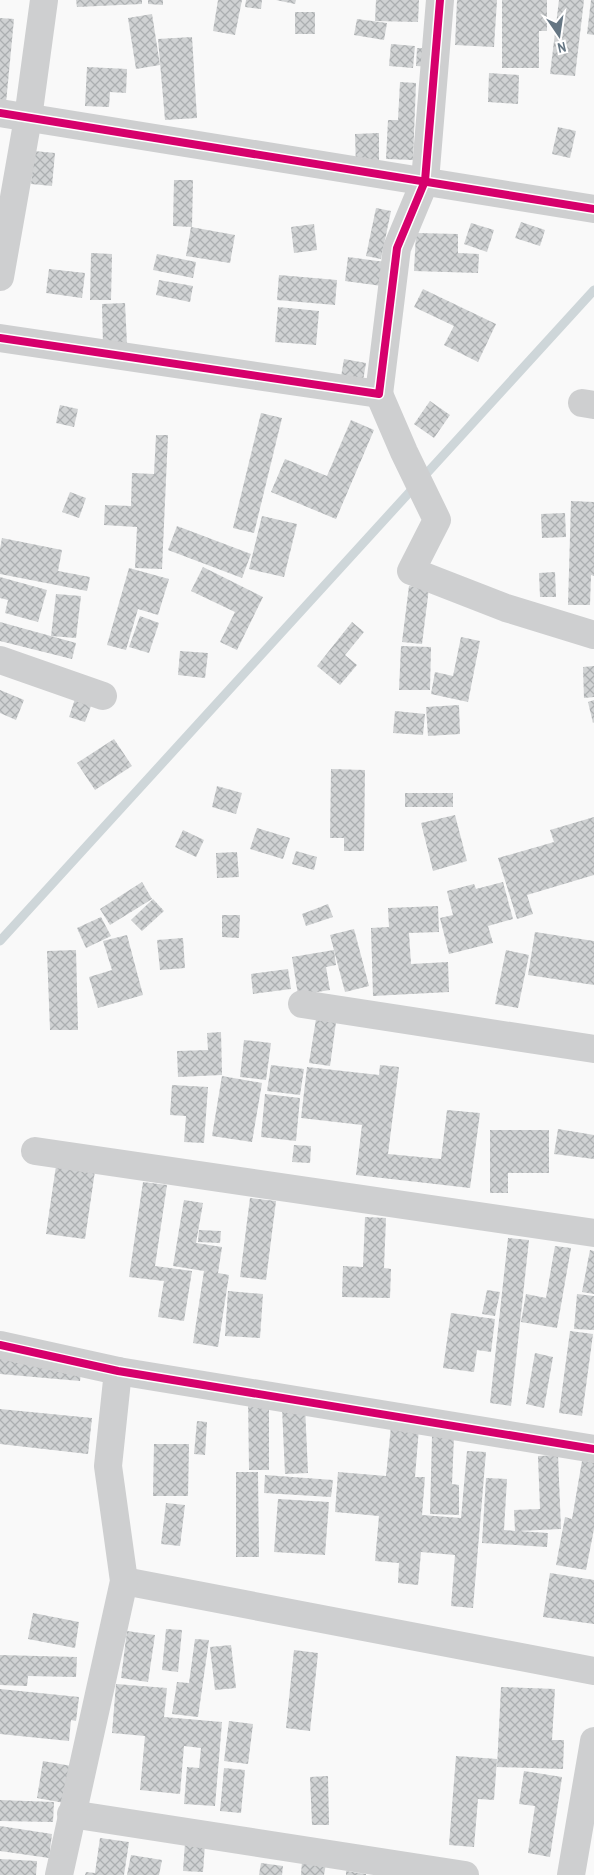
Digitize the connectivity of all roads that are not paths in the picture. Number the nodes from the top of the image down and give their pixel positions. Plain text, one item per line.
1 (44, 0) edge
2 (440, 0) edge
3 (0, 113) edge
4 (28, 118) junction
5 (425, 181) junction
6 (594, 209) edge
7 (0, 277) edge
8 (0, 338) edge
9 (380, 394) junction
10 (594, 635) edge
11 (0, 660) edge
12 (103, 696) dead end
13 (302, 1004) dead end
14 (594, 1049) edge
15 (35, 1151) dead end
16 (594, 1232) edge
17 (0, 1345) edge
18 (118, 1371) junction
19 (594, 1449) edge
20 (124, 1580) junction
21 (594, 1671) edge
22 (594, 1742) edge
23 (71, 1814) junction
24 (59, 1875) edge
25 (465, 1875) edge
26 (571, 1875) edge

1 - 4 street
2 - 5 street
3 - 4 street
4 - 5 street
4 - 7 street
5 - 6 street
5 - 9 street
8 - 9 street
9 - 10 street
11 - 12 street
13 - 14 street
15 - 16 street
17 - 18 street
18 - 19 street
18 - 20 street
20 - 21 street
20 - 23 street
22 - 26 street
23 - 24 street
23 - 25 street

